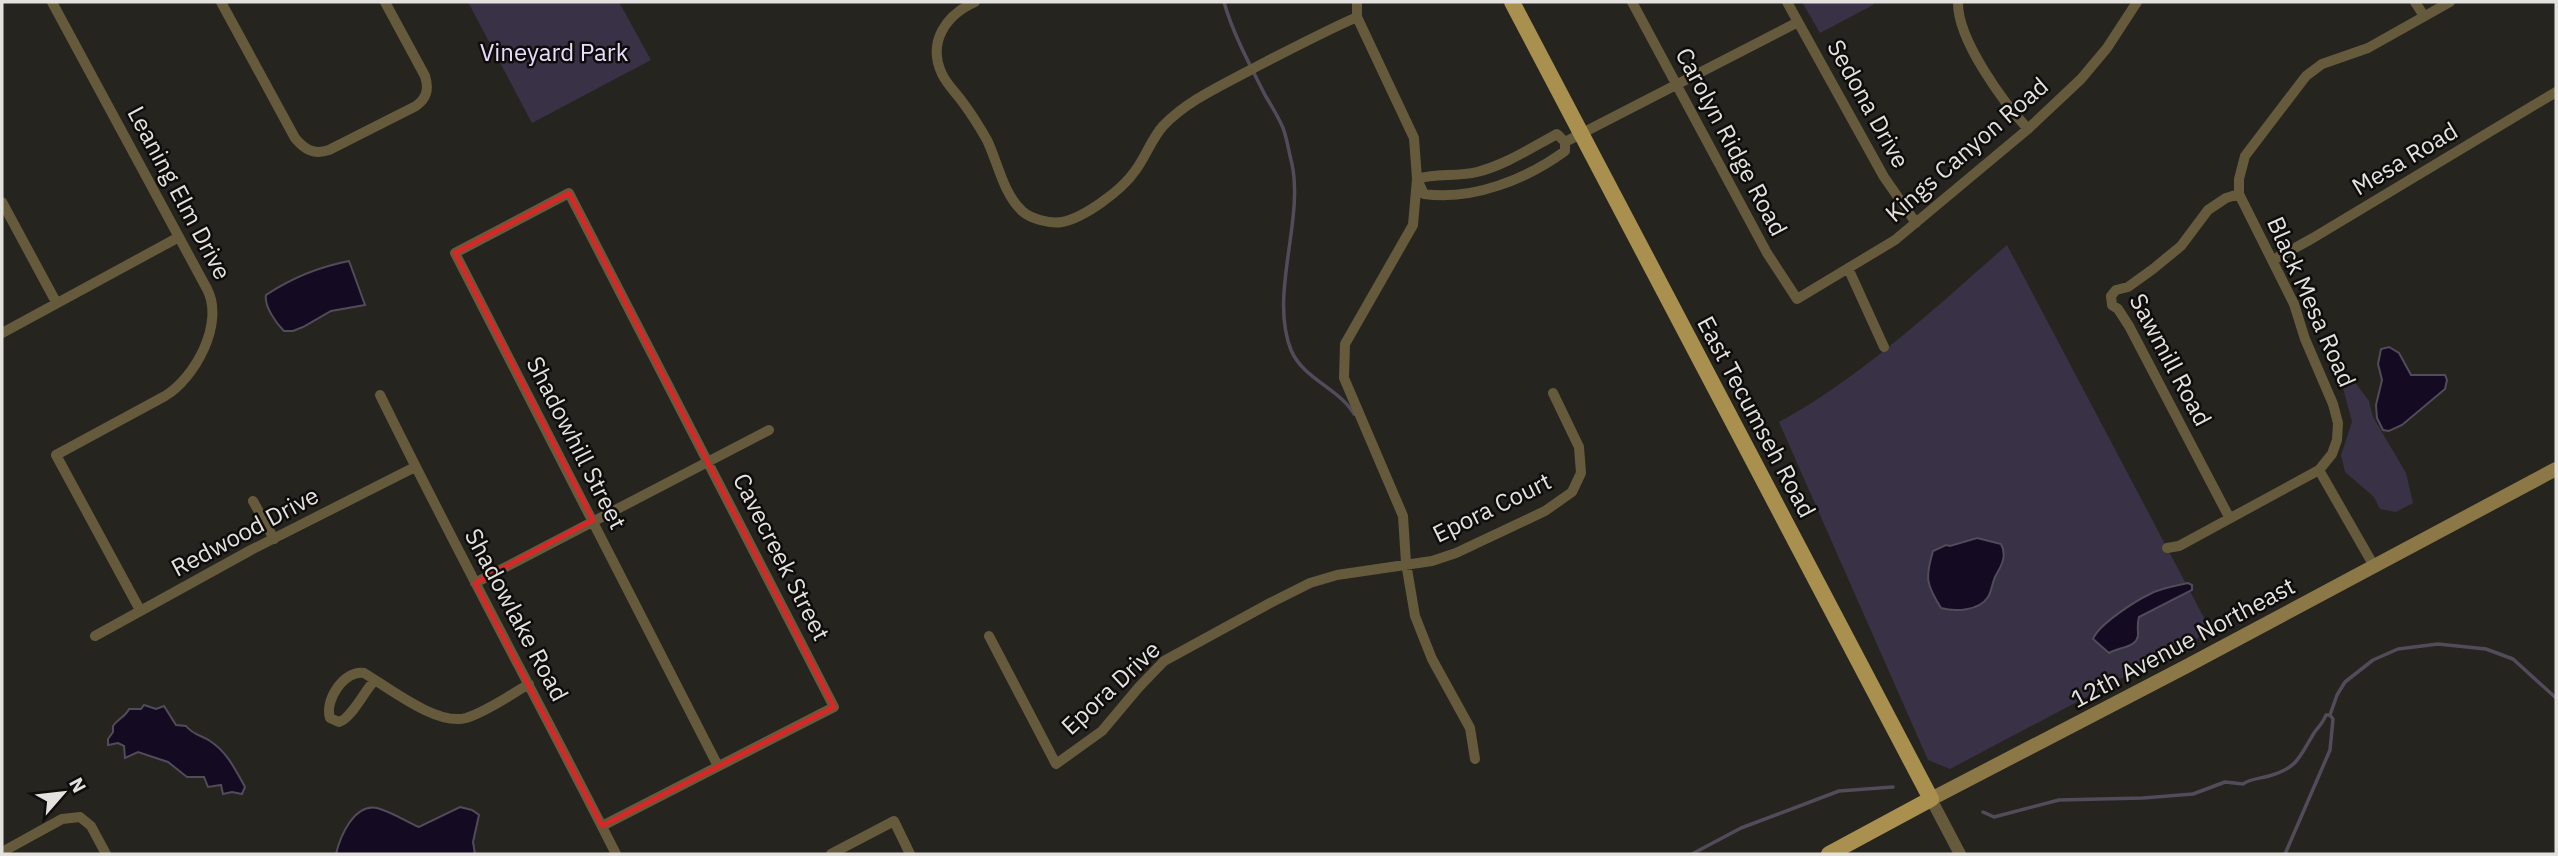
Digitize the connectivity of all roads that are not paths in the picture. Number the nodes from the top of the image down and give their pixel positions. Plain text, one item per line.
1 (52, 2) edge
2 (222, 2) edge
3 (385, 2) edge
4 (975, 2) edge
5 (1357, 2) edge
6 (1512, 2) edge
7 (1632, 2) edge
8 (1787, 2) edge
9 (1958, 2) edge
10 (2137, 2) edge
11 (2416, 2) edge
12 (2450, 2) edge
13 (2424, 16) junction
14 (1357, 17) junction
15 (1798, 22) junction
16 (1677, 85) junction
17 (2556, 92) edge
18 (2028, 129) junction
19 (1582, 133) junction
20 (1565, 142) junction
21 (1417, 179) junction
22 (569, 194) joint
23 (2239, 194) junction
24 (2, 202) edge
25 (1916, 223) junction
26 (179, 237) junction
27 (2273, 260) junction
28 (1848, 268) junction
29 (1797, 299) joint
30 (56, 302) junction
31 (2, 332) edge
32 (1884, 346) dead end
33 (1553, 393) dead end
34 (380, 395) dead end
35 (769, 430) dead end
36 (708, 462) junction
37 (415, 467) junction
38 (2556, 469) edge
39 (2319, 470) junction
40 (253, 501) dead end
41 (2229, 517) junction
42 (593, 520) junction
43 (274, 539) junction
44 (2167, 548) dead end
45 (1406, 563) junction
46 (2374, 566) junction
47 (475, 583) junction
48 (140, 610) junction
49 (94, 636) dead end
50 (989, 636) dead end
51 (375, 680) junction
52 (529, 684) junction
53 (1475, 758) dead end
54 (718, 766) junction
55 (1931, 799) junction
56 (602, 826) junction
57 (2, 852) edge
58 (106, 854) edge
59 (615, 854) edge
60 (831, 854) edge
61 (910, 854) edge
62 (1829, 854) edge
63 (1960, 854) edge

1 - 26 street, Leaning Elm Drive
2 - 3 street
4 - 14 street
5 - 14 street
6 - 19 main road, East Tecumseh Road
7 - 16 street, Carolyn Ridge Road
8 - 15 street, Sedona Drive
9 - 18 street
10 - 18 street, Kings Canyon Road
11 - 13 street
12 - 13 street, Black Mesa Road
13 - 23 street, Black Mesa Road
14 - 21 street
15 - 16 street
15 - 25 street, Sedona Drive
16 - 19 street
16 - 29 street, Carolyn Ridge Road
17 - 27 street, Mesa Road
18 - 25 street, Kings Canyon Road
19 - 20 street
19 - 55 main road, East Tecumseh Road
20 - 21 street
20 - 21 street
21 - 45 street
22 - 36 street, Cavecreek Street
22 - 42 street, Shadowhill Street
23 - 27 street, Black Mesa Road
23 - 41 street, Sawmill Road
24 - 30 street
25 - 28 street, Kings Canyon Road
26 - 30 street
26 - 48 street, Leaning Elm Drive
27 - 39 street, Black Mesa Road
28 - 29 street, Kings Canyon Road
28 - 32 street
30 - 31 street
33 - 45 street, Epora Court
34 - 37 street, Shadowlake Road
35 - 36 street
36 - 42 street
36 - 54 street, Cavecreek Street
37 - 43 street, Redwood Drive
37 - 47 street, Shadowlake Road
38 - 46 main road, 12th Avenue Northeast
39 - 41 street
39 - 46 street
40 - 43 street
41 - 44 street
42 - 47 street
42 - 54 street, Shadowhill Street
43 - 48 street, Redwood Drive
45 - 50 street, Epora Drive
45 - 53 street
46 - 55 main road, 12th Avenue Northeast
47 - 52 street, Shadowlake Road
48 - 49 street, Redwood Drive
51 - 51 street
51 - 52 street
52 - 56 street, Shadowlake Road
54 - 56 street, Cavecreek Street
55 - 62 main road, 12th Avenue Northeast
55 - 63 street, East Tecumseh Road
56 - 59 street, Shadowlake Road
57 - 58 street
60 - 61 street

